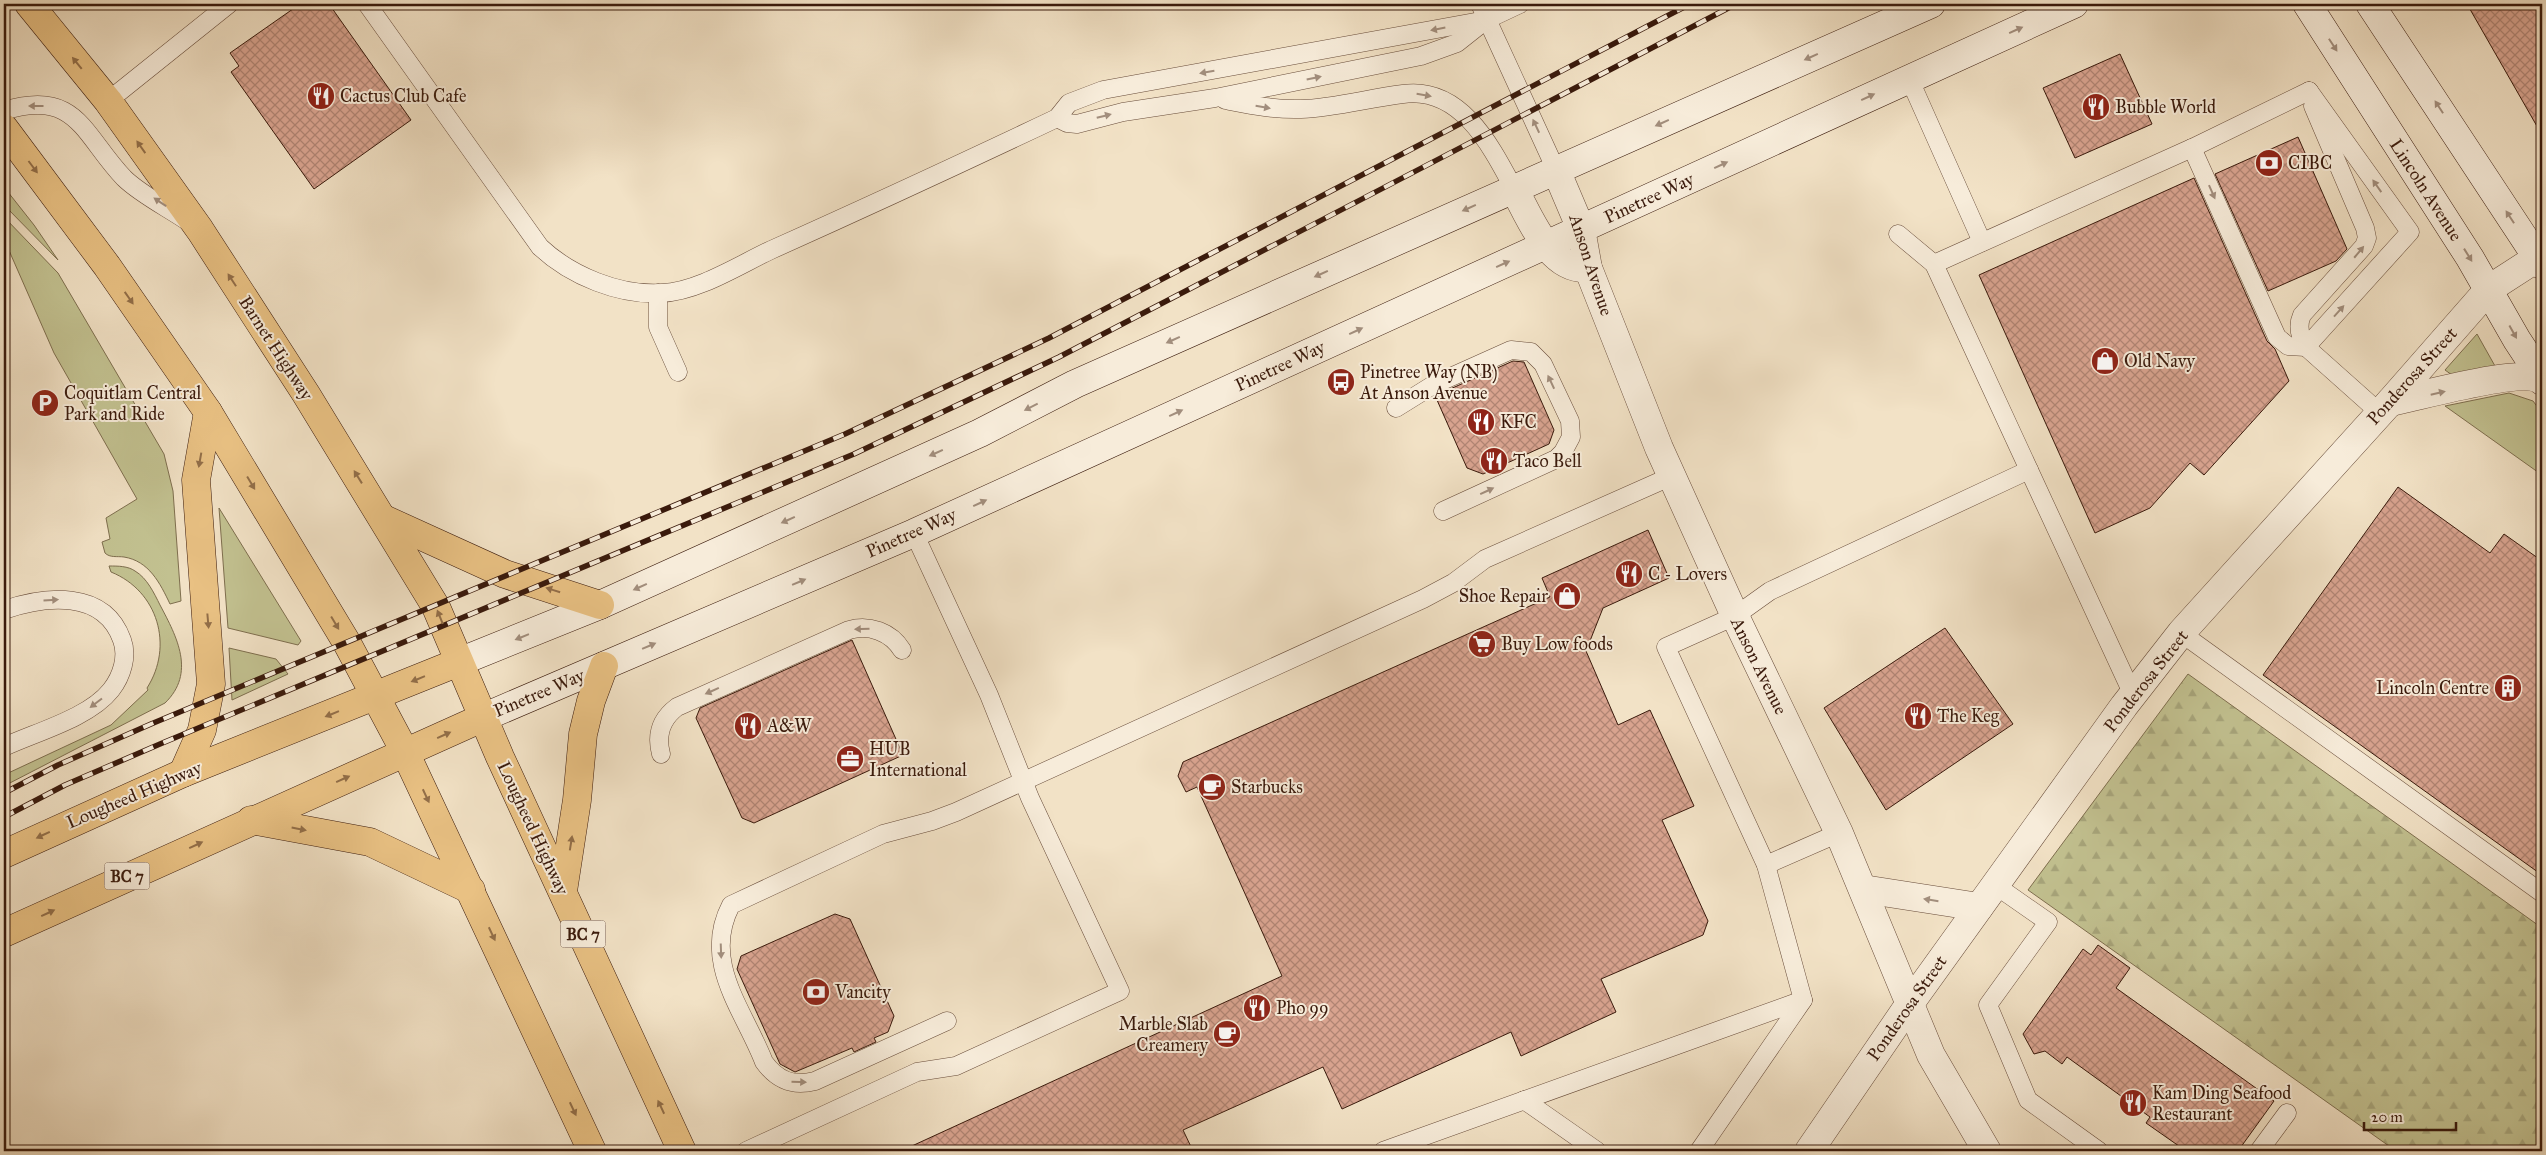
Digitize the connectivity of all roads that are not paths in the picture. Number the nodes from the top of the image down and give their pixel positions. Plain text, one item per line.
1 (29, 4) edge
2 (229, 4) edge
3 (367, 4) edge
4 (1520, 4) edge
5 (1931, 4) edge
6 (2074, 4) edge
7 (2307, 4) edge
8 (2370, 4) edge
9 (1483, 12) edge
10 (1909, 78) junction
11 (2310, 91) junction
12 (1215, 98) junction
13 (108, 101) junction
14 (4, 112) edge
15 (1057, 118) junction
16 (4, 128) edge
17 (2192, 148) junction
18 (1556, 170) junction
19 (1514, 189) junction
20 (1581, 229) junction
21 (200, 230) junction
22 (1898, 234) dead end
23 (1982, 242) junction
24 (1547, 245) junction
25 (2540, 262) edge
26 (1934, 264) junction
27 (1588, 268) junction
28 (2489, 289) junction
29 (658, 293) junction
30 (2306, 347) junction
31 (678, 372) dead end
32 (2542, 379) edge
33 (1396, 408) dead end
34 (2385, 408) junction
35 (208, 412) junction
36 (2029, 470) junction
37 (1672, 476) junction
38 (1443, 511) dead end
39 (384, 519) junction
40 (914, 533) junction
41 (600, 605) junction
42 (4, 610) edge
43 (1735, 616) junction
44 (2181, 633) junction
45 (902, 650) dead end
46 (459, 662) junction
47 (604, 666) junction
48 (377, 695) junction
49 (2133, 695) junction
50 (482, 718) junction
51 (4, 746) edge
52 (406, 752) junction
53 (661, 754) dead end
54 (183, 773) junction
55 (1025, 780) junction
56 (251, 820) junction
57 (1839, 833) junction
58 (4, 854) edge
59 (1766, 865) junction
60 (1995, 886) junction
61 (1863, 889) junction
62 (471, 890) junction
63 (564, 892) junction
64 (2542, 893) edge
65 (1979, 907) junction
66 (4, 933) edge
67 (1803, 1000) junction
68 (1910, 1002) junction
69 (947, 1021) dead end
70 (1524, 1100) junction
71 (2286, 1113) dead end
72 (592, 1151) edge
73 (682, 1151) edge
74 (746, 1151) edge
75 (1383, 1151) edge
76 (1597, 1151) edge
77 (1699, 1151) edge
78 (1809, 1151) edge
79 (1987, 1151) edge
80 (2099, 1151) edge
81 (2259, 1151) edge

13 -> 1 main road, Barnet Highway
2 - 13 lane
3 - 29 lane
4 - 9 lane
5 -> 18 main road
10 -> 6 main road, Pinetree Way
7 -> 28 main road, Lincoln Avenue
25 -> 8 main road
12 -> 9 lane
9 -> 15 lane
18 -> 9 lane
20 -> 10 main road, Pinetree Way
10 - 23 lane
11 - 17 lane
30 -> 11 lane
30 -> 11 lane
15 -> 12 lane
12 -> 19 lane
21 -> 13 main road, Barnet Highway
21 -> 14 lane
15 - 29 lane
16 -> 35 main road
17 - 23 lane
17 -> 30 lane
18 - 19 main road
18 - 20 main road, Anson Avenue
19 - 24 main road
19 -> 41 main road
20 - 24 main road, Pinetree Way
20 - 27 main road, Anson Avenue
39 -> 21 main road, Barnet Highway
22 - 26 lane
23 - 26 lane
24 - 27 main road
40 -> 24 main road, Pinetree Way
25 - 28 main road, Ponderosa Street
26 - 36 lane
27 - 37 main road, Anson Avenue
28 -> 32 main road, Lincoln Avenue
28 - 34 main road, Ponderosa Street
29 - 31 lane
30 - 34 lane
34 -> 32 main road
38 -> 33 lane
34 - 44 main road, Ponderosa Street
35 -> 48 main road
35 -> 54 main road
36 - 43 lane
36 - 49 lane
37 - 43 main road, Anson Avenue
37 - 55 lane
41 -> 39 main road
46 -> 39 main road, Barnet Highway
47 -> 40 main road, Pinetree Way
40 - 55 lane
41 -> 46 main road
42 -> 51 lane
43 - 57 main road, Anson Avenue
43 - 59 lane
44 - 49 main road, Ponderosa Street
44 - 64 lane
45 -> 53 lane
46 -> 48 main road, Lougheed Highway
46 - 50 main road, Barnet Highway / BC 7
47 - 50 main road, Pinetree Way
63 -> 47 main road
48 - 52 main road
48 -> 54 main road, Lougheed Highway
49 - 60 main road, Ponderosa Street
52 -> 50 main road, BC 7
50 - 63 main road, Lougheed Highway / BC 7
56 -> 52 main road, BC 7
52 -> 62 main road
54 -> 58 main road, Lougheed Highway
55 -> 69 lane
55 - 74 lane
56 -> 62 main road
66 -> 56 main road, BC 7
57 - 59 lane
57 - 61 main road, Anson Avenue
59 - 67 lane
60 - 65 main road, Ponderosa Street
60 - 80 lane
65 -> 61 main road
61 - 68 main road, Anson Avenue
62 -> 72 main road
73 -> 63 main road, Lougheed Highway / BC 7
65 - 68 main road, Ponderosa Street
67 - 70 lane
67 - 77 lane
68 - 78 main road, Ponderosa Street
68 - 79 main road, Anson Avenue
70 - 75 lane
70 - 76 lane
71 - 81 lane

